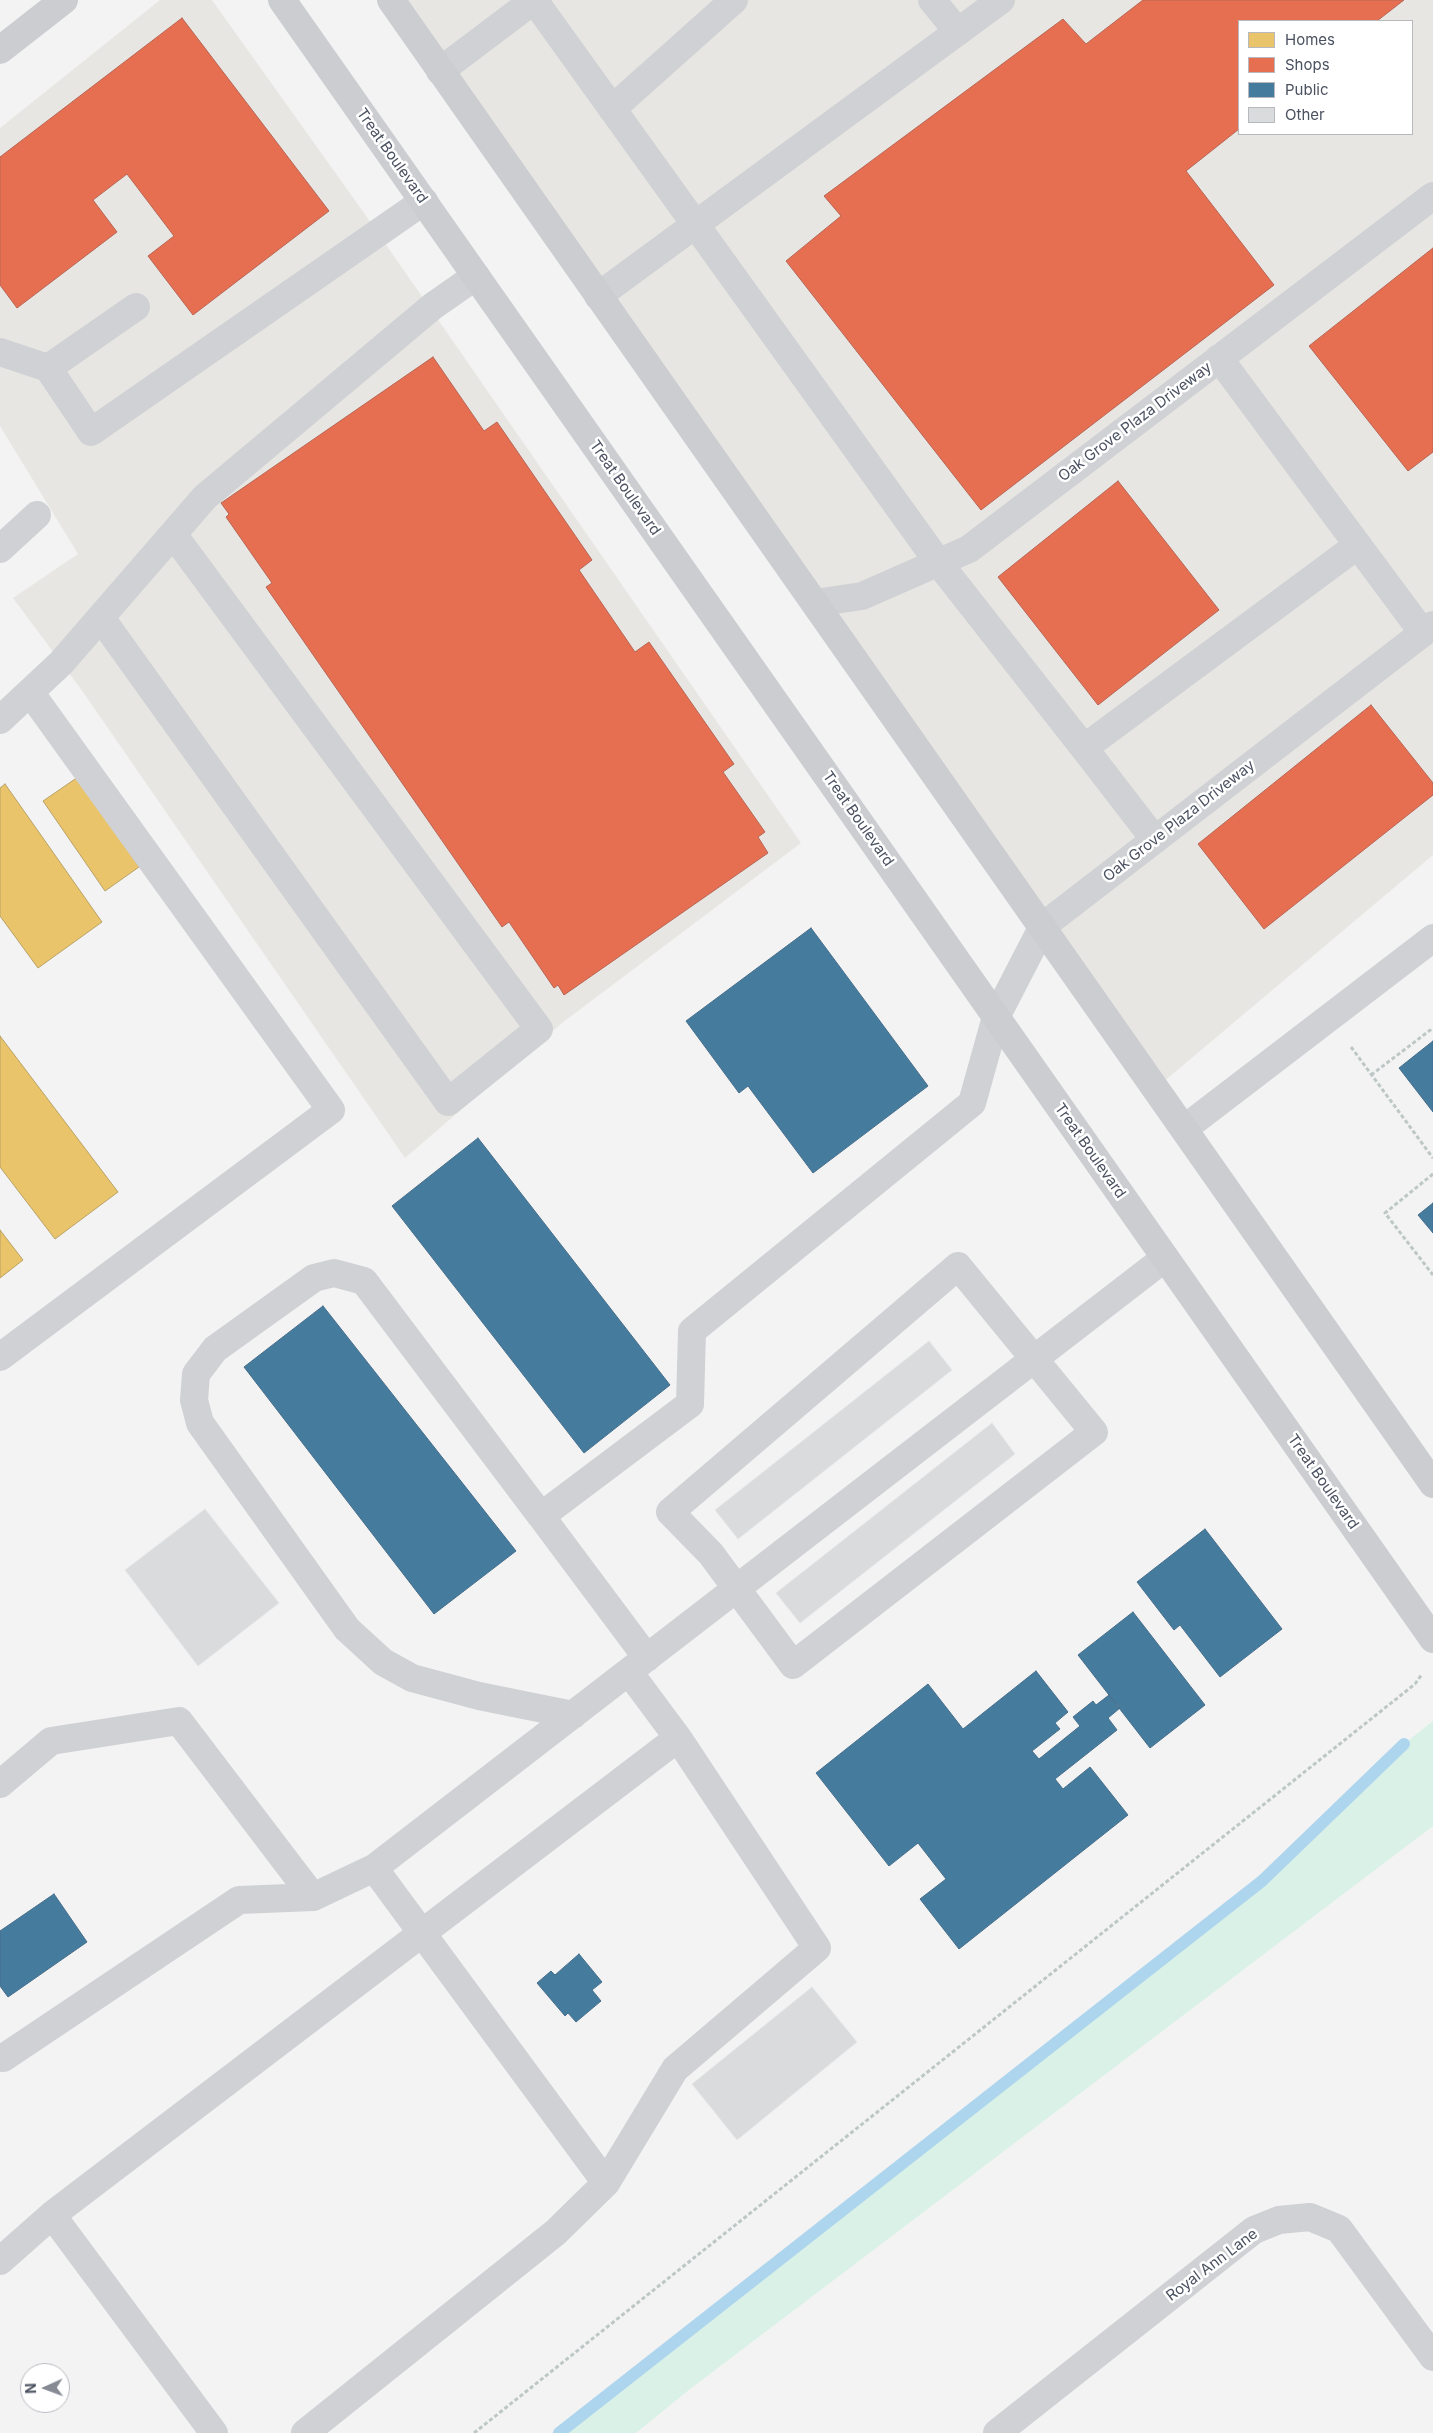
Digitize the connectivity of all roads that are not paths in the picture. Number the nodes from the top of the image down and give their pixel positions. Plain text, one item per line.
1 (64, 0) edge
2 (282, 0) edge
3 (391, 0) edge
4 (734, 0) edge
5 (932, 0) edge
6 (1001, 0) edge
7 (958, 32) junction
8 (0, 50) edge
9 (440, 71) junction
10 (612, 109) junction
11 (1433, 196) edge
12 (424, 201) junction
13 (695, 224) junction
14 (476, 276) junction
15 (598, 296) junction
16 (136, 307) dead end
17 (0, 352) edge
18 (1219, 358) junction
19 (48, 368) junction
20 (37, 515) dead end
21 (173, 534) junction
22 (1358, 545) junction
23 (0, 548) edge
24 (938, 562) junction
25 (815, 603) junction
26 (101, 618) junction
27 (1428, 629) edge
28 (30, 692) junction
29 (0, 720) edge
30 (1084, 748) junction
31 (1155, 840) junction
32 (1043, 926) junction
33 (1433, 938) edge
34 (996, 1017) junction
35 (1185, 1128) junction
36 (1166, 1258) junction
37 (0, 1357) edge
38 (1034, 1359) junction
39 (1433, 1484) edge
40 (541, 1516) junction
41 (735, 1590) junction
42 (1433, 1639) edge
43 (638, 1665) junction
44 (574, 1715) junction
45 (678, 1738) junction
46 (0, 1784) edge
47 (374, 1868) junction
48 (313, 1897) junction
49 (422, 1933) junction
50 (0, 2057) edge
51 (606, 2183) junction
52 (52, 2215) junction
53 (0, 2261) edge
54 (1433, 2357) edge
55 (214, 2433) edge
56 (305, 2433) edge
57 (997, 2433) edge

1 - 8 main road
2 - 12 main road, Treat Boulevard
3 - 9 main road
4 - 10 street
5 - 7 street
6 - 7 street
7 - 13 street
9 - 10 street
9 - 15 main road
10 - 13 street
11 - 18 street, Oak Grove Plaza Driveway
12 - 14 main road, Treat Boulevard
12 - 19 street
13 - 15 street
13 - 24 street
14 - 21 street
14 - 34 main road, Treat Boulevard
15 - 25 main road
16 - 19 street
17 - 19 street
18 - 22 street
18 - 24 street, Oak Grove Plaza Driveway
20 - 23 street
21 - 26 street
21 - 26 street
22 - 27 street
22 - 30 street
24 - 25 street, Oak Grove Plaza Driveway
24 - 30 street
25 - 32 main road
26 - 28 street
27 - 31 street, Oak Grove Plaza Driveway
28 - 29 street
28 - 37 street
30 - 31 street
31 - 32 street, Oak Grove Plaza Driveway
32 - 34 street
32 - 35 main road
33 - 35 street
34 - 36 main road, Treat Boulevard
34 - 40 street
35 - 39 main road
36 - 38 street
36 - 42 main road, Treat Boulevard
38 - 41 street
38 - 41 street
38 - 41 street
40 - 43 street
40 - 44 street
41 - 43 street
43 - 44 street
43 - 45 street
44 - 47 street
45 - 49 street
45 - 51 street
46 - 48 street
47 - 48 street
47 - 49 street
48 - 50 street
49 - 51 street
49 - 52 street
51 - 56 street
52 - 53 street
52 - 55 street
54 - 57 street, Royal Ann Lane

